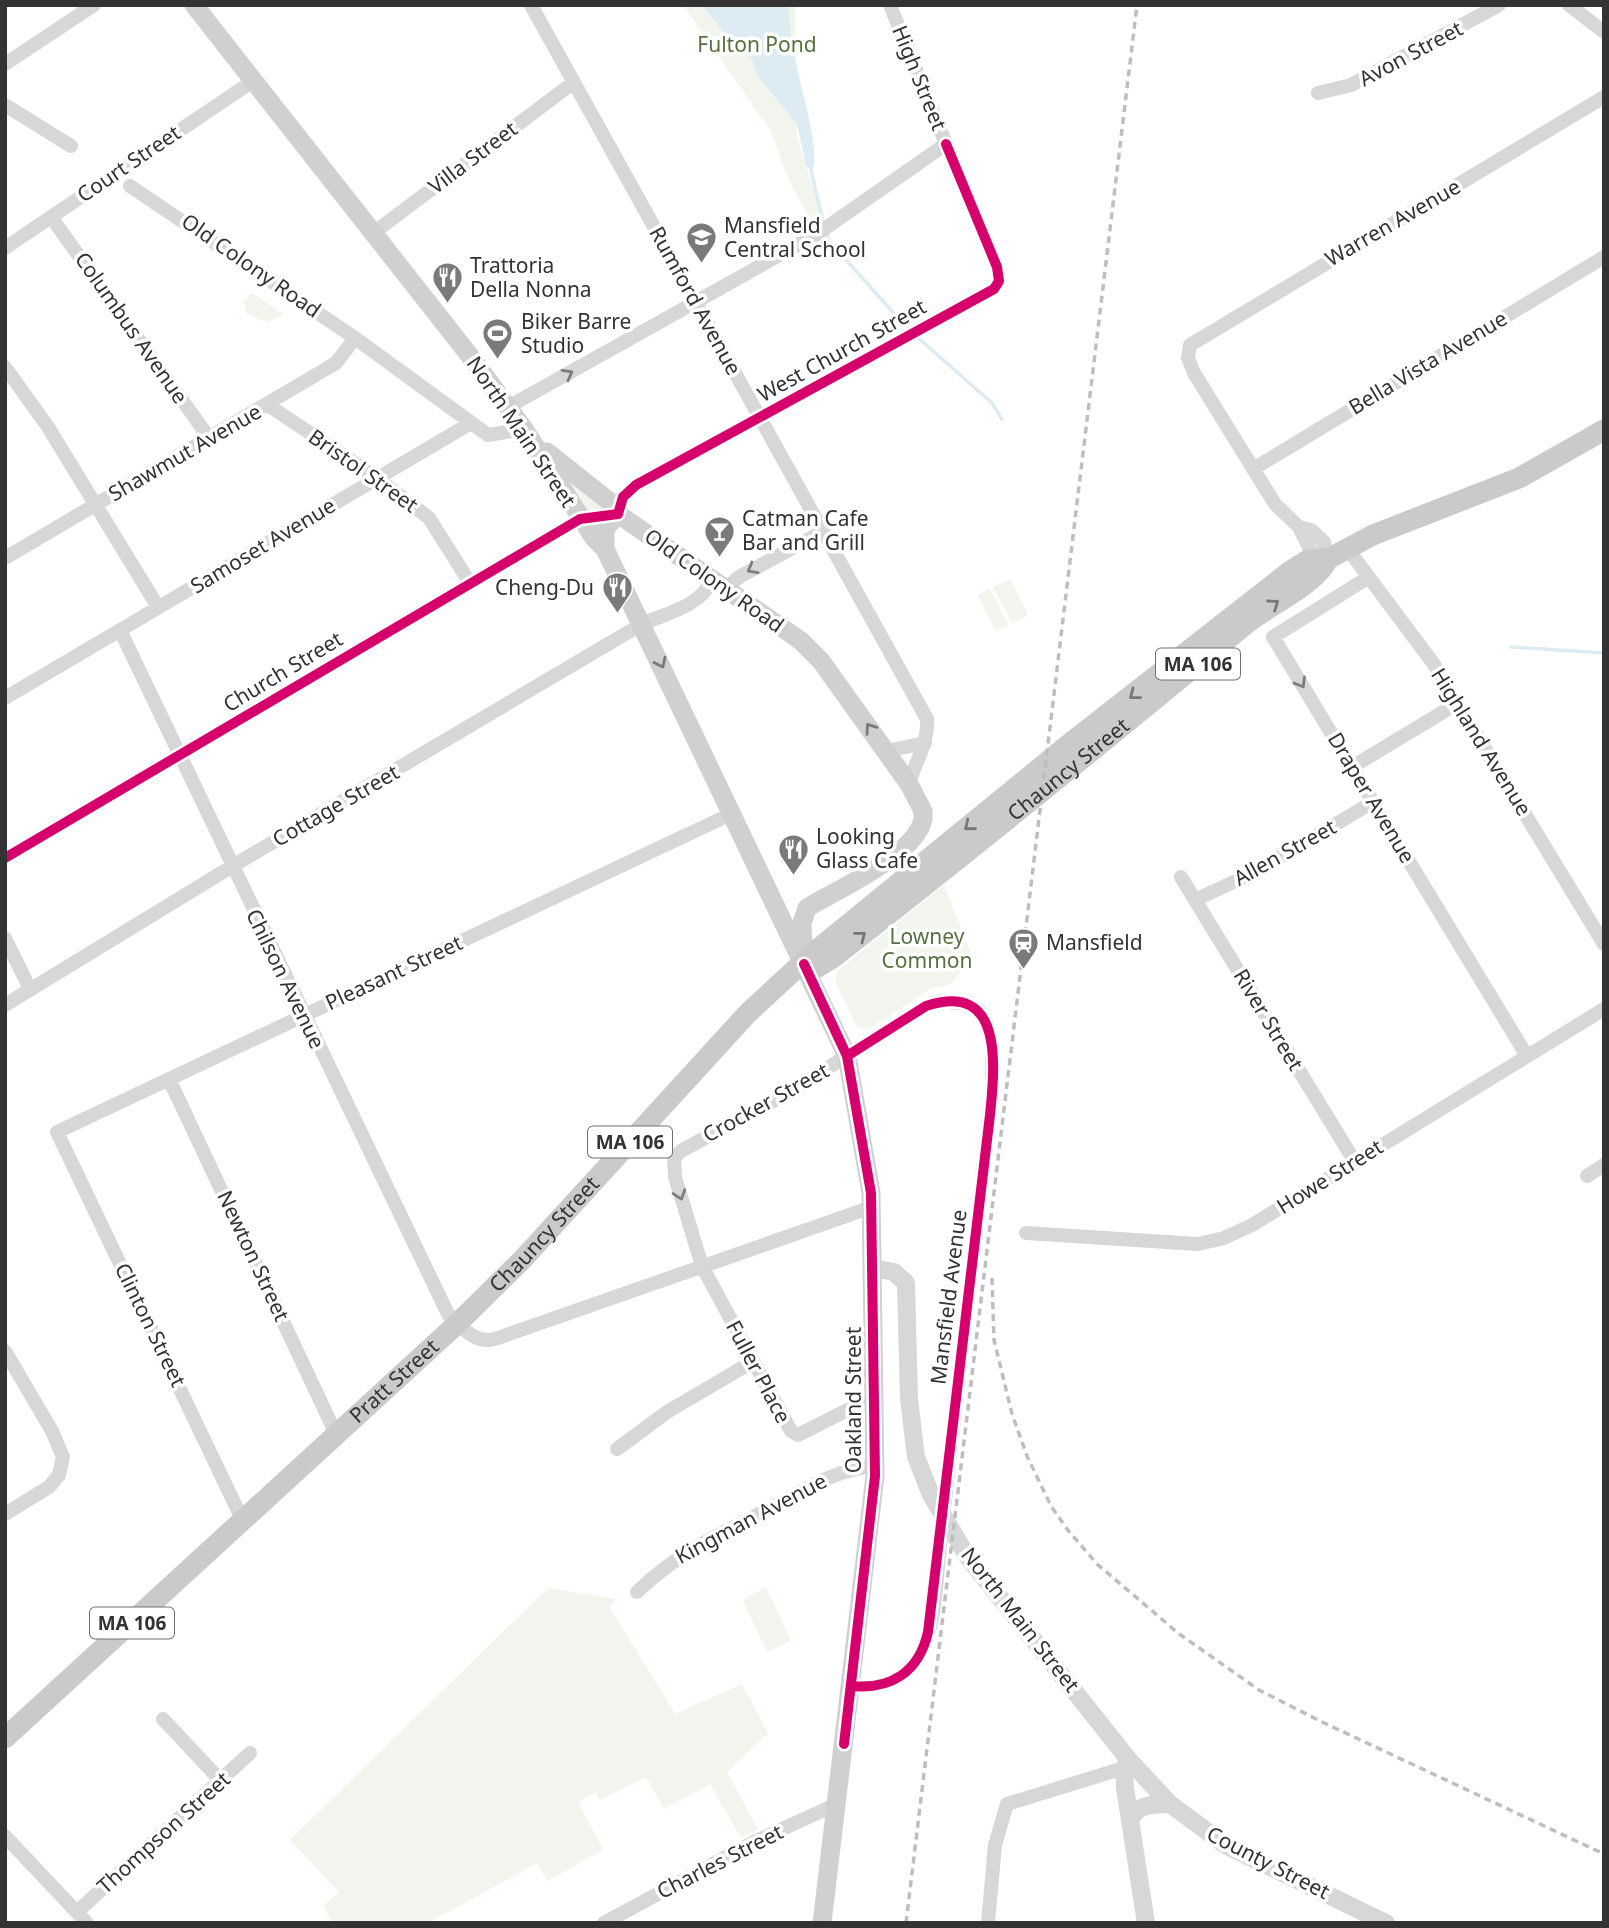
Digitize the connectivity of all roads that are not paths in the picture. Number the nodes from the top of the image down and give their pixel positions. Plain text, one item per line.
1 (94, 5) edge
2 (194, 5) edge
3 (531, 5) edge
4 (890, 5) edge
5 (1499, 5) edge
6 (1569, 5) edge
7 (1604, 32) edge
8 (5, 65) edge
9 (253, 81) junction
10 (574, 82) junction
11 (1318, 93) dead end
12 (1604, 97) edge
13 (5, 105) edge
14 (946, 144) junction
15 (71, 145) dead end
16 (131, 186) dead end
17 (51, 217) junction
18 (372, 234) junction
19 (5, 248) edge
20 (1604, 257) edge
21 (695, 302) junction
22 (355, 338) junction
23 (5, 367) edge
24 (268, 405) junction
25 (508, 407) junction
26 (761, 417) junction
27 (471, 423) junction
28 (524, 429) junction
29 (1604, 430) edge
30 (210, 439) junction
31 (1253, 469) junction
32 (377, 478) junction
33 (96, 505) junction
34 (618, 514) junction
35 (580, 519) junction
36 (824, 531) junction
37 (1347, 548) junction
38 (606, 549) junction
39 (5, 558) edge
40 (1328, 559) junction
41 (1369, 577) junction
42 (470, 583) junction
43 (719, 583) junction
44 (159, 607) junction
45 (642, 624) junction
46 (120, 630) junction
47 (5, 698) edge
48 (1458, 703) junction
49 (925, 743) junction
50 (886, 751) junction
51 (180, 756) junction
52 (1352, 767) junction
53 (909, 784) junction
54 (1373, 802) junction
55 (731, 814) junction
56 (5, 858) edge
57 (231, 867) junction
58 (1181, 877) dead end
59 (766, 886) junction
60 (1195, 900) junction
61 (807, 908) junction
62 (5, 938) edge
63 (1604, 944) edge
64 (804, 964) junction
65 (30, 989) junction
66 (5, 1005) edge
67 (1604, 1009) edge
68 (304, 1016) junction
69 (847, 1056) junction
70 (1527, 1056) junction
71 (169, 1079) junction
72 (57, 1132) joint
73 (1355, 1162) junction
74 (1604, 1165) edge
75 (1587, 1176) dead end
76 (872, 1207) junction
77 (1026, 1233) dead end
78 (702, 1266) junction
79 (873, 1268) junction
80 (458, 1323) junction
81 (5, 1351) edge
82 (751, 1362) junction
83 (875, 1396) junction
84 (336, 1434) junction
85 (618, 1448) dead end
86 (875, 1466) junction
87 (5, 1514) edge
88 (242, 1518) junction
89 (637, 1592) dead end
90 (851, 1686) junction
91 (163, 1719) dead end
92 (5, 1738) edge
93 (250, 1753) dead end
94 (1126, 1764) junction
95 (222, 1782) junction
96 (837, 1804) junction
97 (1170, 1804) junction
98 (1130, 1821) junction
99 (5, 1836) edge
100 (82, 1917) edge
101 (604, 1923) edge
102 (822, 1923) edge
103 (988, 1923) edge
104 (1146, 1923) edge
105 (1387, 1923) edge

1 - 8 street
2 - 9 main road, North Main Street
3 - 10 street, Rumford Avenue
4 - 14 street, High Street
5 - 11 street, Avon Street
6 - 7 street
9 - 17 street, Court Street
9 - 18 main road, North Main Street
10 - 18 street, Villa Street
10 - 21 street, Rumford Avenue
12 - 31 street, Warren Avenue
13 - 15 street
14 - 21 street, High Street
14 - 26 street, West Church Street
16 - 22 street, Old Colony Road
17 - 19 street, Court Street
17 - 30 street, Columbus Avenue
18 - 25 main road, North Main Street
20 - 31 street, Bella Vista Avenue
25 -> 21 street, High Street
21 - 26 street, Rumford Avenue
22 - 24 street, Shawmut Avenue
22 - 27 street, Old Colony Road
23 - 33 street
24 - 30 street, Shawmut Avenue
24 - 32 street, Bristol Street
25 - 28 main road, North Main Street
26 - 34 street, West Church Street
26 - 36 street, Rumford Avenue
27 - 28 street
27 - 32 street, Samoset Avenue
28 - 34 main road, Old Colony Road
28 - 35 main road, North Main Street
29 - 37 main road, Chauncy Street / MA 106
30 - 33 street, Shawmut Avenue
31 - 40 street
32 - 42 street, Bristol Street
32 - 44 street, Samoset Avenue
33 - 39 street, Shawmut Avenue
33 - 44 street
34 - 35 street
34 - 38 main road
34 - 43 main road, Old Colony Road
35 - 38 main road, North Main Street
35 - 42 street, Church Street
36 -> 43 street, Cottage Street
36 - 49 street, Rumford Avenue
37 - 40 main road, Chauncy Street / MA 106
37 - 41 street, Highland Avenue
38 - 45 main road, North Main Street
40 - 64 main road, Chauncy Street / MA 106
41 - 48 street, Highland Avenue
41 -> 52 street, Draper Avenue
42 - 51 street, Church Street
43 - 45 street, Cottage Street
50 -> 43 main road, Old Colony Road
44 - 46 street, Samoset Avenue
45 -> 55 main road, North Main Street
45 - 57 street, Cottage Street
46 - 47 street, Samoset Avenue
46 - 51 street, Chilson Avenue
48 - 52 street
48 - 63 street, Highland Avenue
49 - 50 street
49 - 53 street, Rumford Avenue
50 - 53 main road, Old Colony Road
51 - 56 street, Church Street
51 - 57 street, Chilson Avenue
52 - 54 street, Draper Avenue
53 - 61 main road, Old Colony Road
54 - 60 street, Allen Street
54 - 70 street, Draper Avenue
55 - 59 main road, North Main Street
55 - 68 street, Pleasant Street
57 - 65 street, Cottage Street
57 - 68 street, Chilson Avenue
58 - 60 street, River Street
59 - 61 main road
59 - 64 main road, North Main Street
60 - 73 street, River Street
61 - 64 main road
62 - 65 street
64 - 69 main road, North Main Street
64 - 80 main road, Chauncy Street / MA 106
65 - 66 street, Cottage Street
67 - 70 street, Howe Street
68 - 71 street, Pleasant Street
68 - 80 street, Chilson Avenue
69 - 76 main road, Oakland Street
69 -> 78 street, Crocker Street
69 - 90 street, Mansfield Avenue, bridge
70 - 73 street, Howe Street
71 - 72 street, Pleasant Street
71 - 84 street, Newton Street
72 - 88 street, Clinton Street
73 - 77 street, Howe Street
74 - 75 street
76 - 78 street, Pratt Street
76 - 79 main road, Oakland Street
78 - 80 street, Pratt Street
78 - 82 street, Fuller Place
79 - 83 main road, Oakland Street
79 - 94 street, North Main Street
80 - 84 main road, Pratt Street / MA 106
81 - 87 street
82 - 83 street, Fuller Place
82 - 85 street
83 - 86 main road, Oakland Street
84 - 88 main road, Pratt Street / MA 106
86 - 89 street, Kingman Avenue
86 - 90 main road, Oakland Street
88 - 92 main road, Pratt Street / MA 106
90 - 96 main road, Oakland Street
91 - 95 street
93 - 95 street, Thompson Street
94 - 97 street, County Street
94 - 98 street
94 - 103 street
95 - 100 street, Thompson Street
96 - 101 street, Charles Street
96 - 102 main road, Oakland Street
97 - 98 street
97 - 105 street, County Street
98 - 104 street
99 - 100 street

